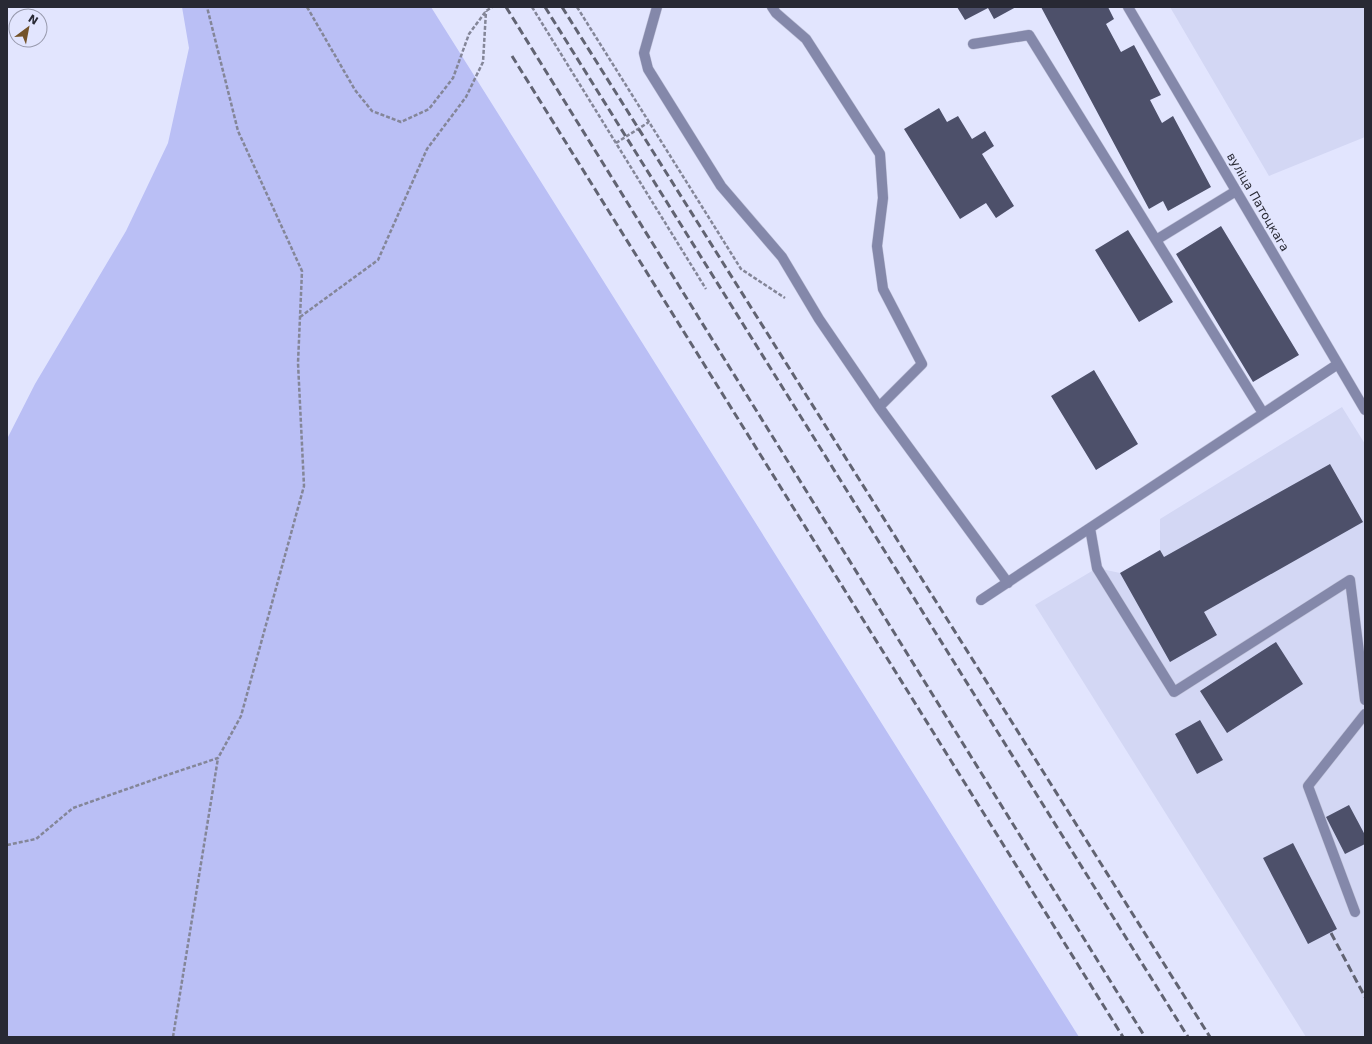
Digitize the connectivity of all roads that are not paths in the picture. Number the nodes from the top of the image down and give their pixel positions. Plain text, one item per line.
1 (657, 7) edge
2 (772, 7) edge
3 (1128, 7) edge
4 (973, 44) dead end
5 (1236, 191) junction
6 (1156, 240) junction
7 (1338, 364) junction
8 (879, 407) junction
9 (1365, 410) edge
10 (1263, 413) junction
11 (1090, 528) junction
12 (1008, 582) junction
13 (981, 600) dead end
14 (1365, 700) edge
15 (1365, 714) edge
16 (1355, 912) dead end

1 - 8 street
2 - 8 street
3 - 5 street, вуліца Патоцкага
4 - 6 street
5 - 6 street
5 - 7 street, вуліца Патоцкага
6 - 10 street
7 - 9 street, вуліца Патоцкага
7 - 10 street
8 - 12 street
10 - 11 street
11 - 12 street
11 - 14 street
12 - 13 street
15 - 16 street

